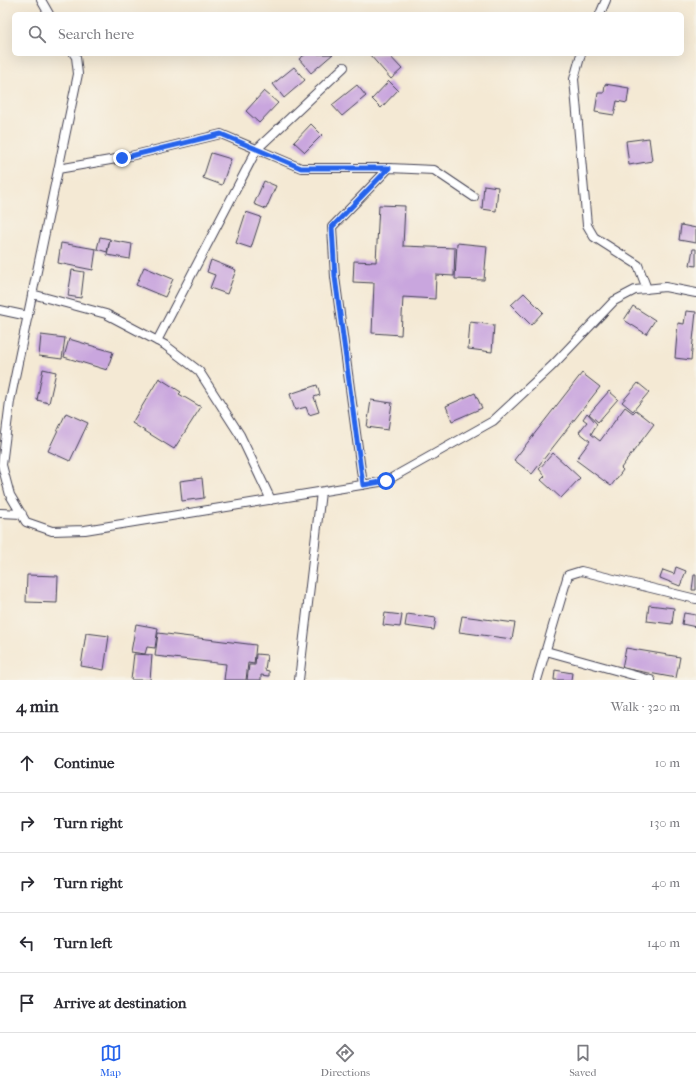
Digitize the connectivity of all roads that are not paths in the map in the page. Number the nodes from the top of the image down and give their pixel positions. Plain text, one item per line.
1 (41, 0) edge
2 (606, 0) edge
3 (48, 12) edge
4 (601, 12) edge
5 (75, 56) edge
6 (581, 56) edge
7 (344, 67) dead end
8 (257, 149) junction
9 (389, 168) junction
10 (58, 169) junction
11 (474, 197) dead end
12 (646, 289) junction
13 (696, 293) edge
14 (32, 294) junction
15 (0, 310) edge
16 (28, 316) junction
17 (158, 341) junction
18 (363, 485) junction
19 (321, 492) junction
20 (271, 500) junction
21 (0, 513) edge
22 (22, 514) junction
23 (696, 599) edge
24 (546, 651) junction
25 (299, 680) edge
26 (537, 680) edge
27 (651, 680) edge

1 - 3 lane
2 - 4 lane
5 - 10 lane
6 - 12 lane
7 - 8 lane
8 - 9 lane
8 - 10 lane
8 - 17 lane
9 - 11 lane
9 - 18 lane
10 - 14 lane
12 - 13 lane
12 - 18 lane
14 - 16 lane
14 - 17 lane
15 - 16 lane
16 - 22 lane
17 - 20 lane
18 - 19 lane
19 - 20 lane
19 - 25 lane
20 - 22 lane
21 - 22 lane
23 - 24 lane
24 - 26 lane
24 - 27 lane

